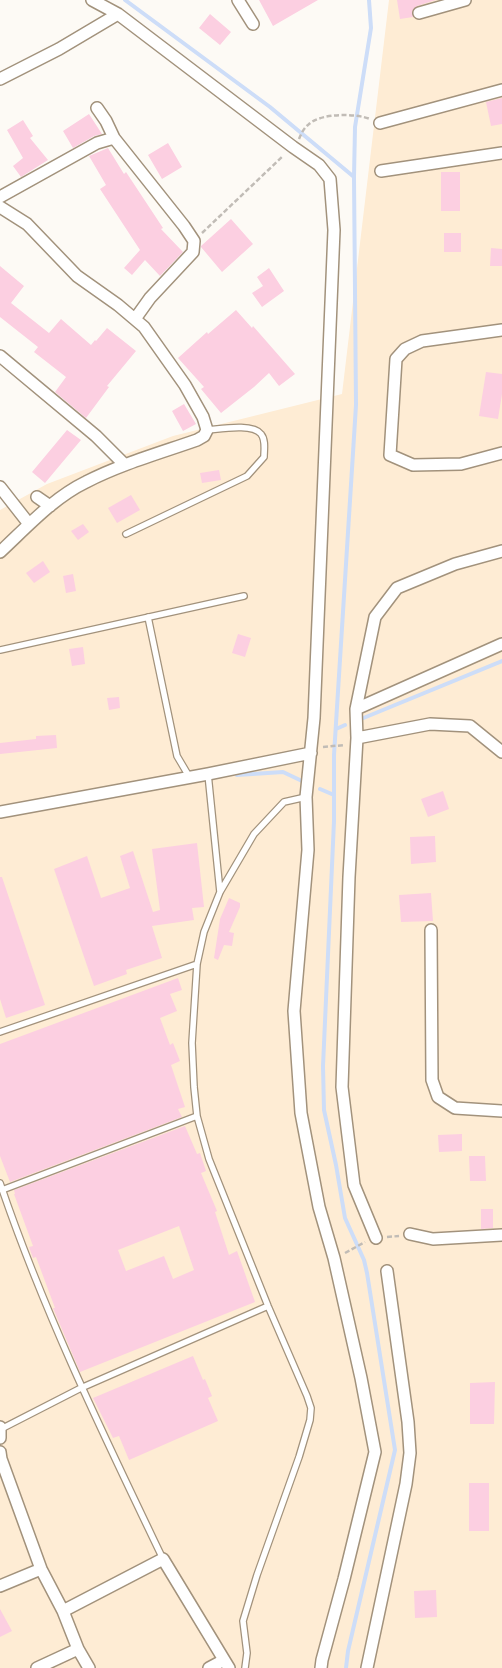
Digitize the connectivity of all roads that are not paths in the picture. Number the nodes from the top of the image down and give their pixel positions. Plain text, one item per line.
1 (92, 0) edge
2 (238, 0) edge
3 (465, 0) edge
4 (419, 13) dead end
5 (118, 14) junction
6 (253, 24) dead end
7 (0, 79) edge
8 (502, 90) edge
9 (97, 108) dead end
10 (380, 122) dead end
11 (114, 138) junction
12 (502, 153) edge
13 (380, 171) dead end
14 (0, 197) edge
15 (0, 207) edge
16 (135, 319) junction
17 (502, 330) edge
18 (0, 356) edge
19 (208, 430) junction
20 (502, 453) edge
21 (124, 464) junction
22 (0, 487) edge
23 (37, 497) dead end
24 (50, 506) junction
25 (29, 524) junction
26 (126, 534) dead end
27 (502, 551) edge
28 (0, 552) edge
29 (244, 596) dead end
30 (148, 617) junction
31 (502, 644) edge
32 (0, 650) edge
33 (356, 708) junction
34 (357, 738) junction
35 (316, 751) junction
36 (502, 752) edge
37 (208, 774) junction
38 (190, 778) junction
39 (306, 797) junction
40 (0, 812) edge
41 (220, 892) junction
42 (431, 930) dead end
43 (197, 964) junction
44 (0, 1032) edge
45 (502, 1111) edge
46 (198, 1116) junction
47 (0, 1183) edge
48 (2, 1190) junction
49 (410, 1234) dead end
50 (502, 1235) edge
51 (372, 1239) road end
52 (387, 1271) dead end
53 (268, 1306) junction
54 (82, 1388) junction
55 (0, 1432) edge
56 (0, 1452) edge
57 (163, 1559) junction
58 (41, 1569) junction
59 (0, 1586) edge
60 (63, 1611) junction
61 (78, 1649) junction
62 (226, 1664) edge
63 (37, 1668) edge
64 (90, 1668) edge
65 (209, 1668) edge
66 (245, 1668) edge
67 (321, 1668) edge
68 (367, 1668) edge

1 - 5 street
2 - 6 street
3 - 4 street
5 - 7 street
5 - 35 street
8 - 10 street
9 - 11 street
11 - 14 street
11 - 16 street
12 - 13 street
15 - 16 street
16 - 19 street
17 - 20 street
18 - 21 street
19 - 21 street
19 - 26 lane
21 - 24 street
22 - 25 street
23 - 24 street
24 - 25 street
25 - 28 street
27 - 33 street
29 - 30 lane
30 - 32 lane
30 - 38 lane
31 - 33 street
33 - 34 street
34 - 36 street
34 - 51 street
35 - 37 street
35 - 39 street
37 - 38 street
37 - 41 lane
38 - 40 street
39 - 41 lane
39 - 67 street
41 - 43 lane
42 - 45 street
43 - 44 lane
43 - 46 lane
46 - 48 lane
46 - 53 lane
47 - 48 lane
48 - 54 lane
49 - 50 street
52 - 68 street
53 - 54 lane
53 - 66 lane
54 - 55 lane
54 - 57 lane
56 - 58 street
57 - 60 street
57 - 62 street
58 - 59 street
58 - 60 street
60 - 61 street
61 - 63 street
61 - 64 street
62 - 65 street

